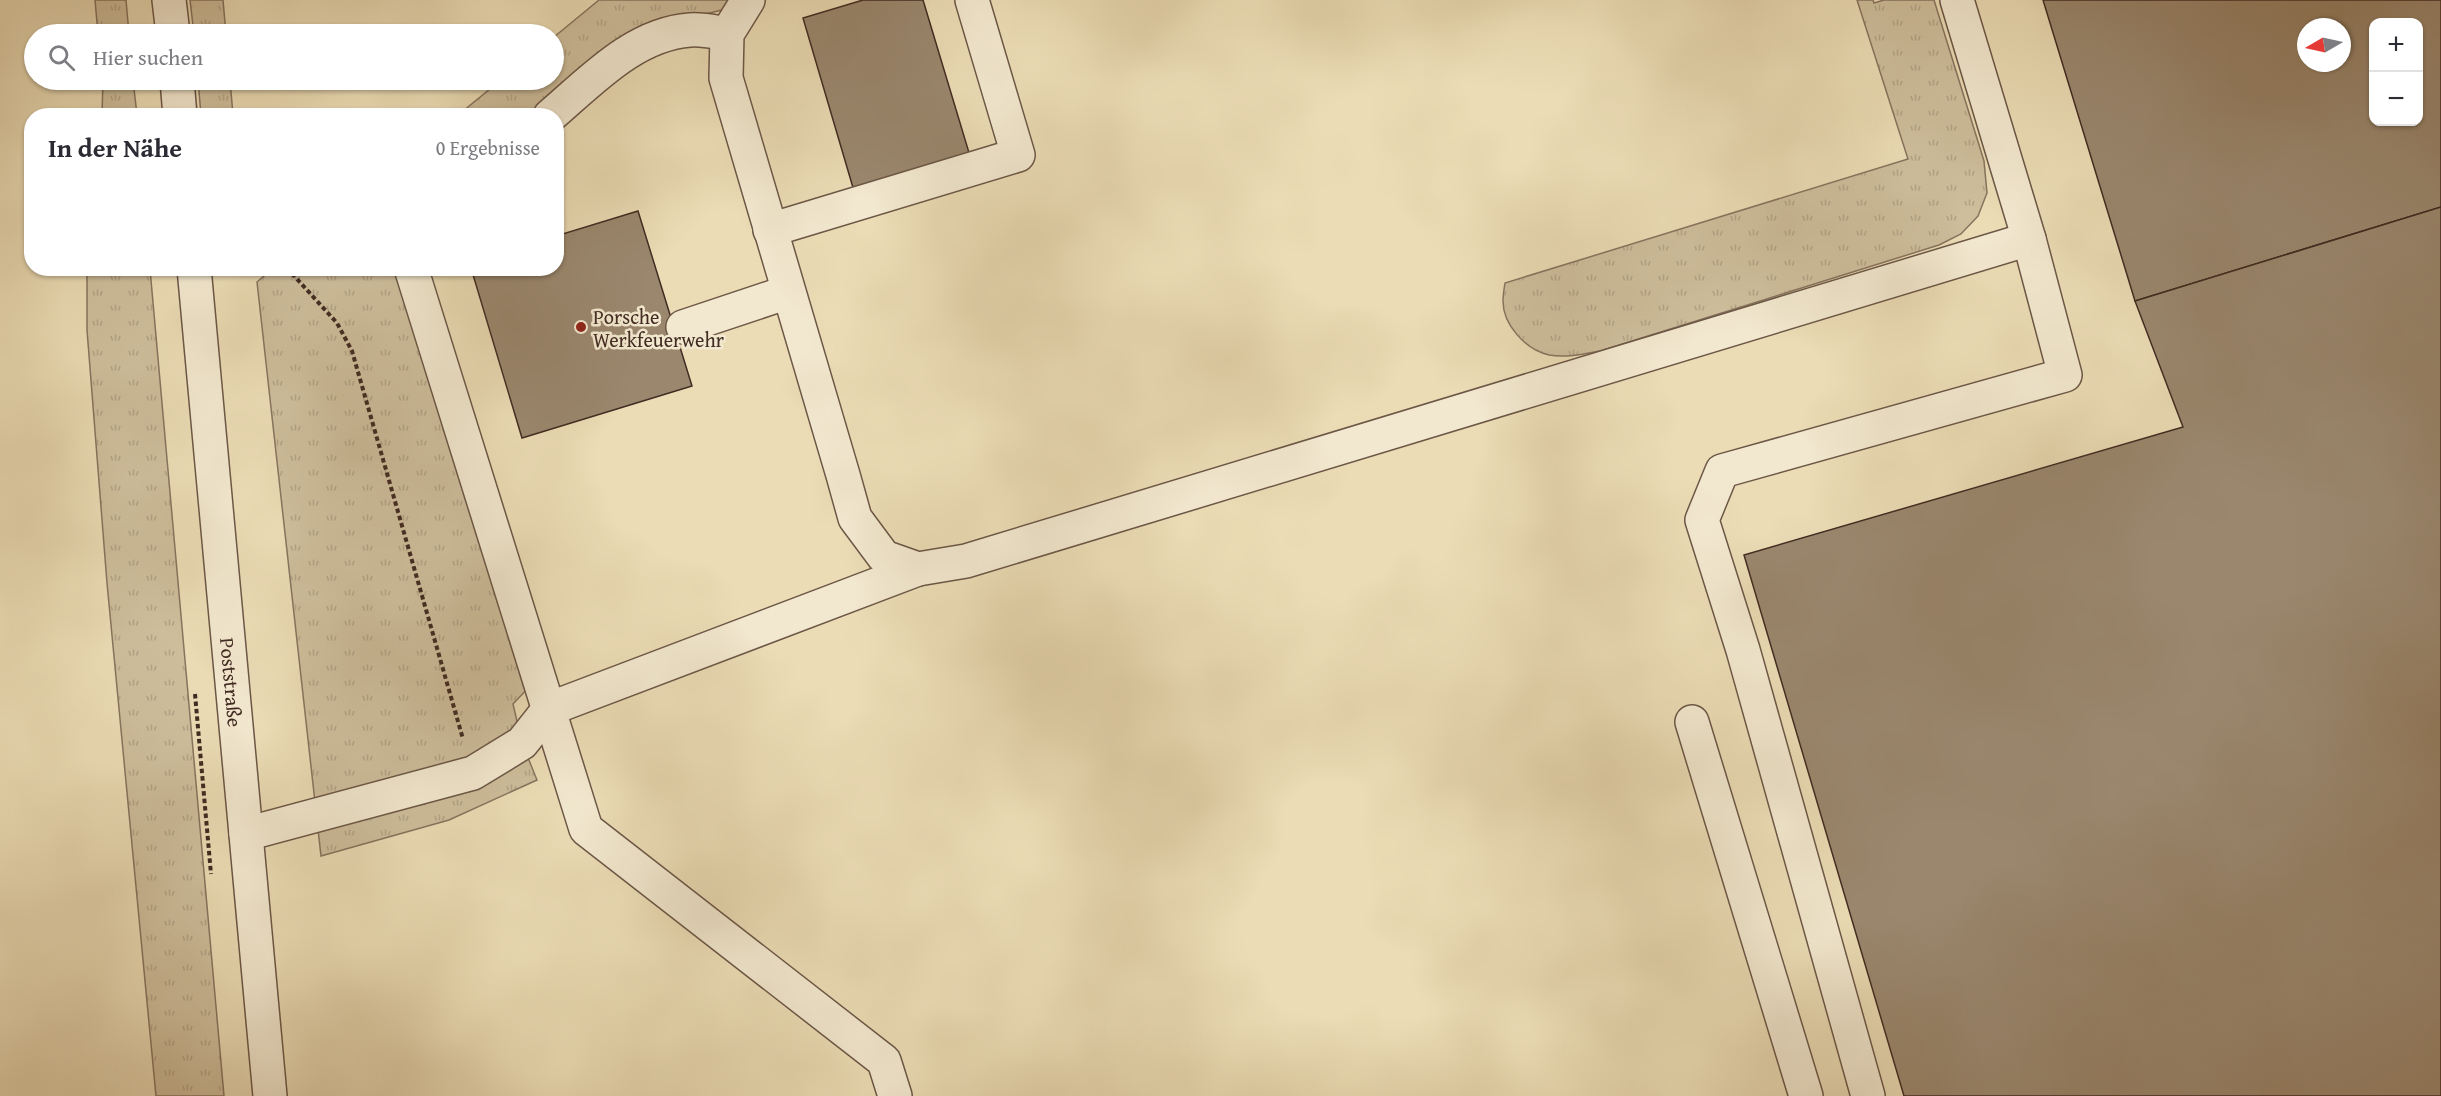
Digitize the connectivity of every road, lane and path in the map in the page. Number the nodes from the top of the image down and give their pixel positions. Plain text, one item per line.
1 (169, 0) edge
2 (748, 0) edge
3 (972, 0) edge
4 (1957, 0) edge
5 (171, 24) edge
6 (727, 33) junction
7 (178, 90) edge
8 (179, 108) edge
9 (559, 108) edge
10 (770, 230) junction
11 (2029, 239) junction
12 (195, 276) edge
13 (294, 276) edge
14 (414, 276) edge
15 (788, 292) junction
16 (683, 327) dead end
17 (918, 569) junction
18 (549, 709) junction
19 (1692, 722) dead end
20 (473, 773) junction
21 (246, 834) junction
22 (270, 1096) edge
23 (895, 1096) edge
24 (1806, 1096) edge
25 (1868, 1096) edge

1 - 5 street
2 - 6 street
3 - 10 street
4 - 11 street
6 - 9 street
6 - 10 street
7 - 8 street
10 - 15 street
11 - 17 street
11 - 25 street
12 - 21 street, Poststraße
13 - 20 path
14 - 18 street
15 - 16 street
15 - 17 street
17 - 18 street
18 - 20 street
18 - 23 street
19 - 24 street
20 - 21 street
21 - 22 street, Poststraße

